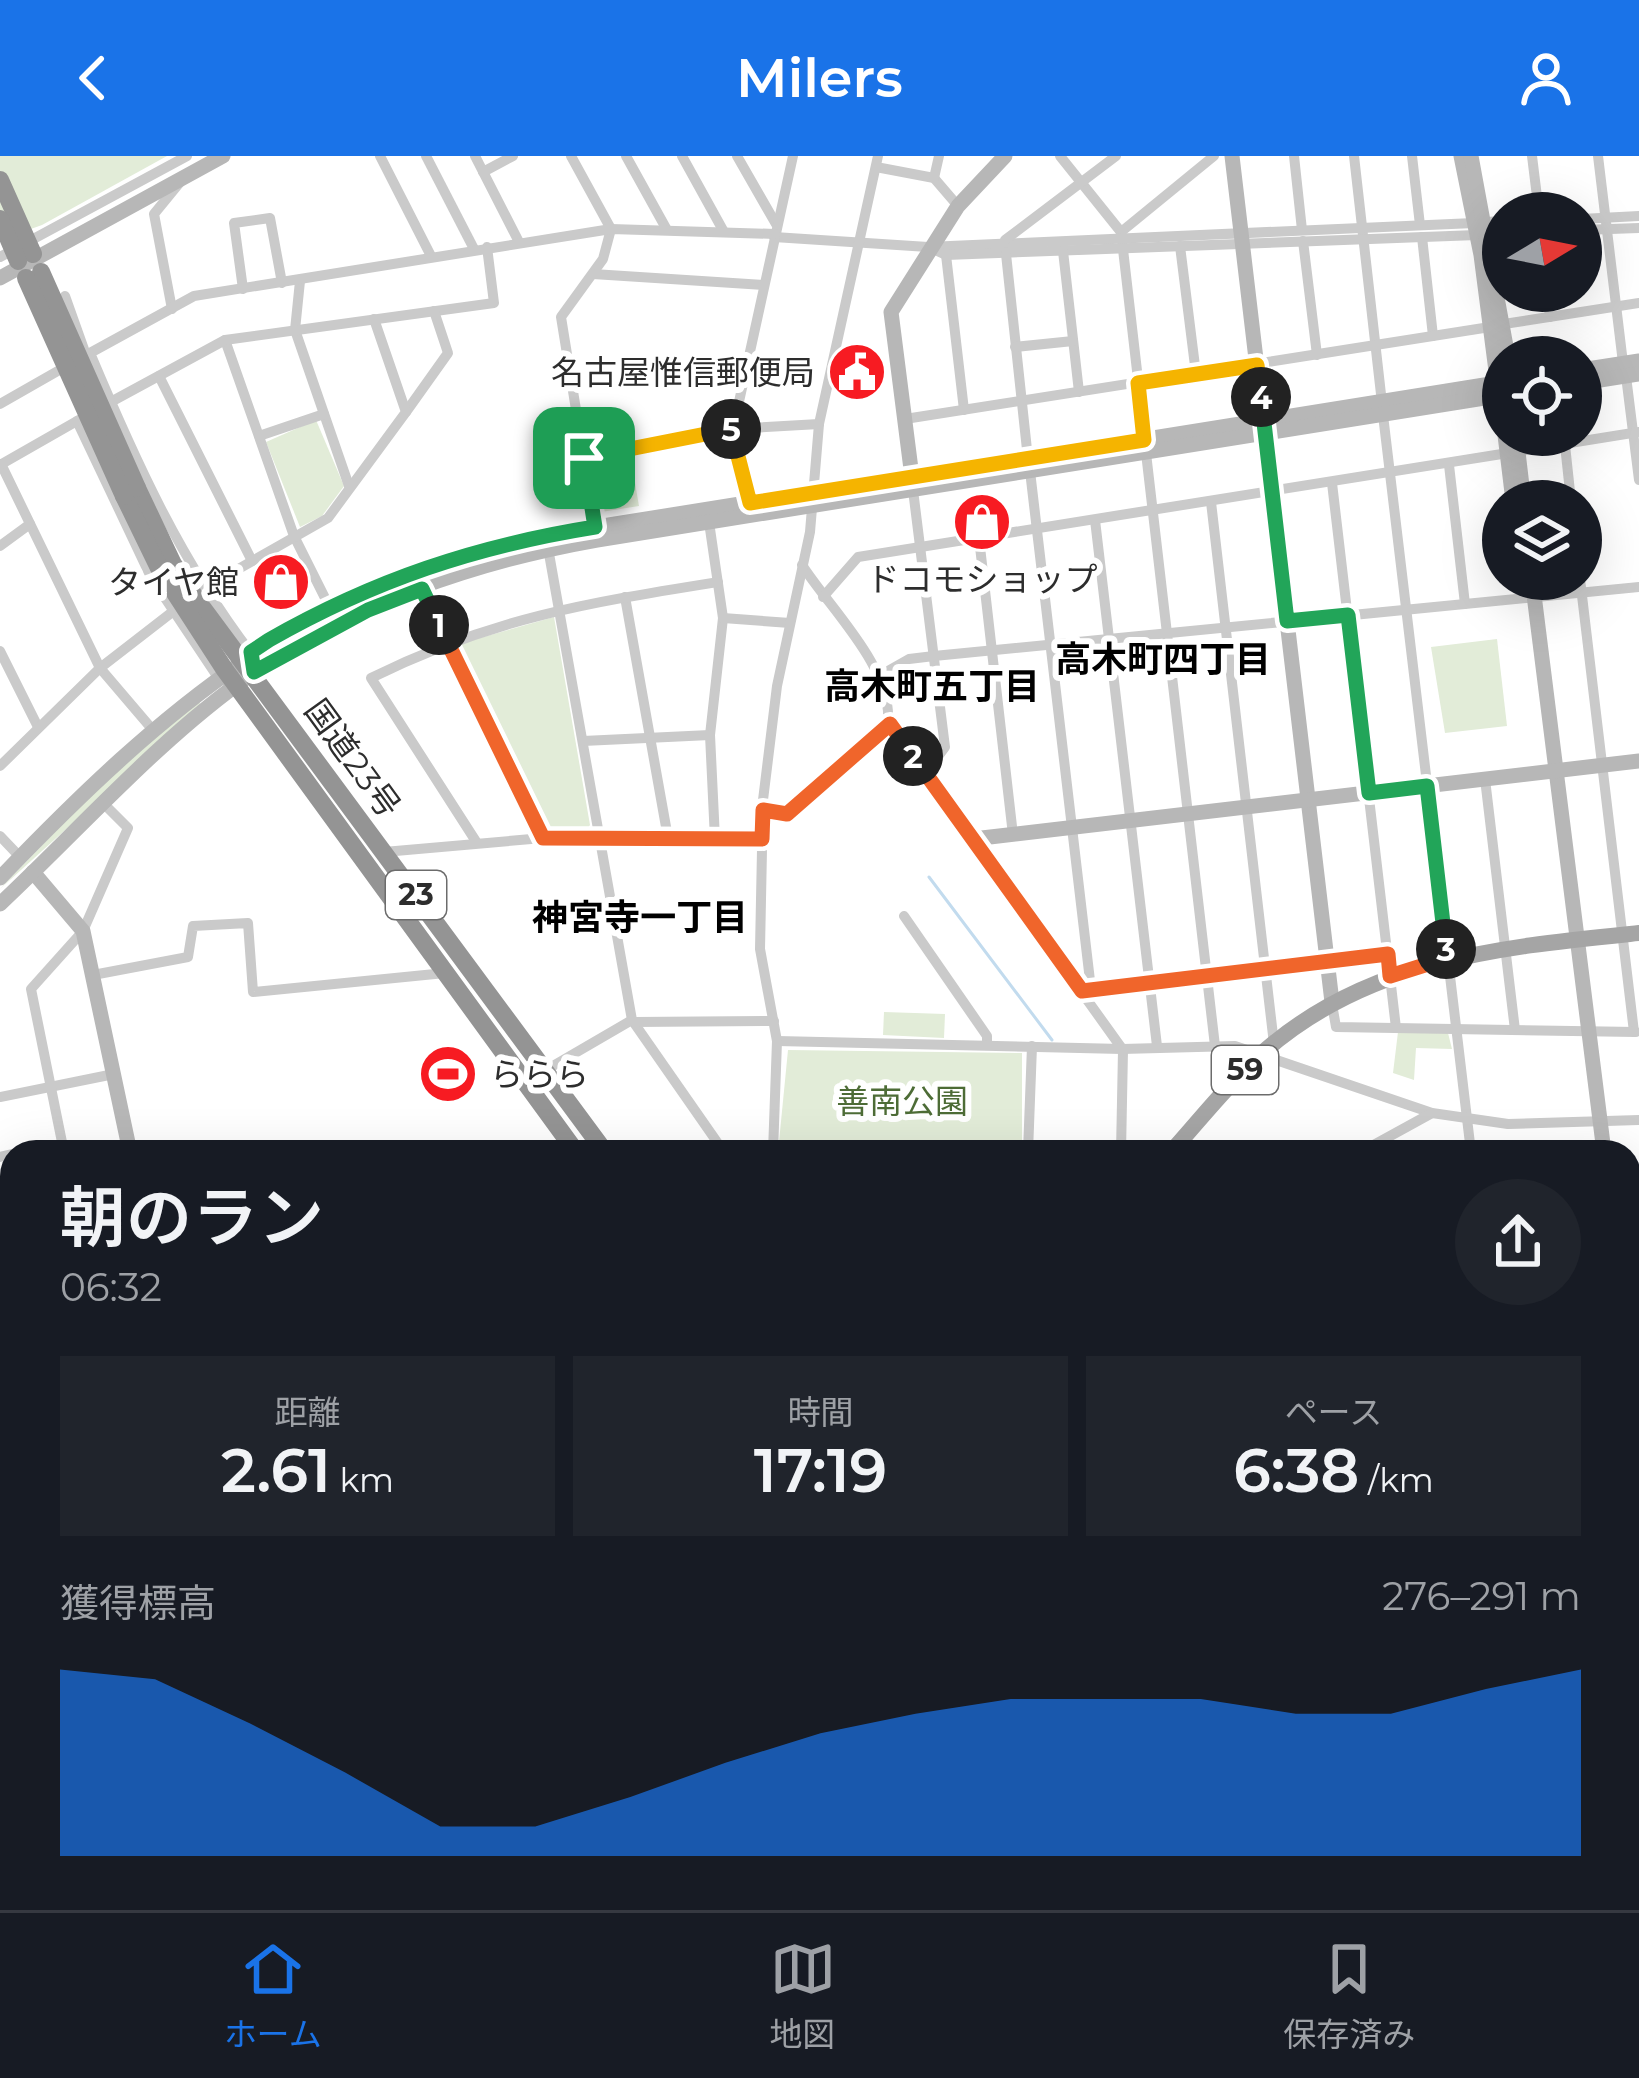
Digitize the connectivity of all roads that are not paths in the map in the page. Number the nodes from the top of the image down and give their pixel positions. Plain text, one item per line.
1 (187, 156) edge
2 (223, 156) edge
3 (380, 156) edge
4 (426, 156) edge
5 (475, 156) edge
6 (513, 156) edge
7 (571, 156) edge
8 (626, 156) edge
9 (682, 156) edge
10 (737, 156) edge
11 (792, 156) edge
12 (939, 156) edge
13 (1005, 156) edge
14 (1060, 156) edge
15 (1116, 156) edge
16 (1214, 156) edge
17 (1232, 156) edge
18 (1294, 156) edge
19 (1354, 156) edge
20 (1412, 156) edge
21 (1460, 156) edge
22 (1472, 156) edge
23 (1532, 156) edge
24 (1598, 156) edge
25 (877, 161) edge
26 (483, 172) junction
27 (183, 178) junction
28 (934, 178) junction
29 (0, 180) edge
30 (1083, 183) junction
31 (1536, 192) edge
32 (1482, 198) edge
33 (958, 206) junction
34 (1482, 211) edge
35 (1639, 216) edge
36 (0, 219) edge
37 (1602, 222) edge
38 (1606, 223) junction
39 (1602, 224) edge
40 (1482, 228) edge
41 (1639, 228) edge
42 (611, 229) junction
43 (667, 230) junction
44 (775, 231) junction
45 (1421, 231) junction
46 (724, 232) junction
47 (1363, 233) junction
48 (1303, 236) junction
49 (1242, 238) junction
50 (1122, 241) junction
51 (519, 242) junction
52 (859, 246) junction
53 (1180, 246) junction
54 (928, 247) junction
55 (481, 248) junction
56 (1004, 248) junction
57 (1063, 250) junction
58 (946, 255) junction
59 (431, 256) junction
60 (25, 264) edge
61 (593, 274) junction
62 (0, 278) edge
63 (300, 281) junction
64 (282, 283) junction
65 (764, 285) junction
66 (243, 289) junction
67 (65, 296) dead end
68 (1639, 303) edge
69 (1617, 307) junction
70 (172, 309) junction
71 (434, 311) junction
72 (1496, 312) edge
73 (1549, 312) edge
74 (1550, 317) junction
75 (374, 320) junction
76 (1497, 326) junction
77 (295, 329) junction
78 (1433, 336) junction
79 (1497, 336) edge
80 (1501, 336) edge
81 (225, 340) junction
82 (1073, 340) junction
83 (1375, 345) junction
84 (1016, 347) junction
85 (90, 353) junction
86 (1317, 355) junction
87 (1257, 365) junction
88 (1632, 369) edge
89 (1602, 370) edge
90 (1196, 374) junction
91 (159, 376) junction
92 (1602, 377) edge
93 (1138, 383) junction
94 (1079, 392) junction
95 (1482, 392) edge
96 (1022, 401) junction
97 (110, 402) junction
98 (0, 404) edge
99 (1383, 409) junction
100 (964, 410) junction
101 (406, 412) junction
102 (324, 414) junction
103 (905, 419) junction
104 (77, 421) junction
105 (819, 424) junction
106 (1264, 428) junction
107 (733, 429) junction
108 (1636, 433) edge
109 (259, 436) junction
110 (1602, 439) edge
111 (1145, 446) junction
112 (1501, 456) edge
113 (584, 458) junction
114 (0, 464) edge
115 (1029, 465) junction
116 (1449, 465) junction
117 (1390, 473) junction
118 (1639, 480) edge
119 (1332, 482) junction
120 (913, 483) junction
121 (349, 486) junction
122 (131, 492) junction
123 (1271, 492) junction
124 (813, 500) junction
125 (1211, 502) junction
126 (750, 503) junction
127 (1153, 511) junction
128 (1095, 520) junction
129 (709, 522) junction
130 (30, 524) junction
131 (595, 527) junction
132 (1038, 528) junction
133 (294, 536) junction
134 (980, 538) junction
135 (0, 546) edge
136 (921, 547) junction
137 (548, 548) junction
138 (252, 561) junction
139 (802, 565) junction
140 (718, 582) junction
141 (1602, 586) edge
142 (1639, 587) edge
143 (422, 589) junction
144 (203, 590) junction
145 (626, 597) junction
146 (823, 597) junction
147 (1508, 600) edge
148 (1529, 600) edge
149 (1583, 600) edge
150 (1465, 604) junction
151 (329, 606) junction
152 (559, 608) junction
153 (1407, 610) junction
154 (171, 613) junction
155 (1348, 615) junction
156 (724, 618) junction
157 (1287, 621) junction
158 (790, 622) junction
159 (1227, 627) junction
160 (1168, 633) junction
161 (1109, 639) junction
162 (446, 641) junction
163 (1051, 645) junction
164 (0, 651) edge
165 (992, 651) junction
166 (934, 656) junction
167 (249, 661) junction
168 (100, 668) junction
169 (879, 676) junction
170 (226, 677) junction
171 (890, 724) junction
172 (38, 727) junction
173 (152, 729) junction
174 (710, 735) junction
175 (650, 737) junction
176 (583, 741) junction
177 (1639, 761) edge
178 (1601, 765) junction
179 (0, 766) edge
180 (1549, 771) junction
181 (926, 774) junction
182 (1484, 779) junction
183 (1427, 786) junction
184 (1369, 793) junction
185 (1308, 800) junction
186 (104, 804) junction
187 (1247, 807) junction
188 (763, 810) junction
189 (1189, 814) junction
190 (1130, 821) junction
191 (1072, 828) junction
192 (1013, 835) junction
193 (0, 836) edge
194 (543, 838) junction
195 (600, 838) junction
196 (668, 838) junction
197 (715, 839) junction
198 (762, 839) junction
199 (974, 839) junction
200 (477, 843) junction
201 (384, 852) junction
202 (20, 857) junction
203 (33, 872) junction
204 (0, 878) edge
205 (0, 904) edge
206 (904, 916) dead end
207 (83, 931) junction
208 (1630, 934) edge
209 (1574, 940) junction
210 (1505, 949) junction
211 (1388, 954) junction
212 (1447, 958) junction
213 (1328, 961) junction
214 (1265, 968) junction
215 (445, 974) junction
216 (93, 975) junction
217 (1207, 975) junction
218 (1390, 976) junction
219 (1150, 982) junction
220 (1087, 990) junction
221 (1332, 1002) junction
222 (633, 1021) junction
223 (774, 1021) junction
224 (1396, 1028) junction
225 (1456, 1030) junction
226 (1515, 1030) junction
227 (1586, 1031) junction
228 (1636, 1032) edge
229 (778, 1041) junction
230 (987, 1046) junction
231 (1032, 1046) junction
232 (1157, 1046) junction
233 (1215, 1046) junction
234 (1123, 1049) junction
235 (1267, 1050) junction
236 (546, 1070) junction
237 (113, 1074) junction
238 (50, 1087) junction
239 (0, 1097) edge
240 (1432, 1113) junction
241 (1466, 1118) junction
242 (1639, 1120) edge
243 (1598, 1121) junction
244 (61, 1140) edge
245 (127, 1140) edge
246 (567, 1140) edge
247 (596, 1140) edge
248 (716, 1140) edge
249 (773, 1140) edge
250 (1028, 1140) edge
251 (1121, 1140) edge
252 (1182, 1140) edge
253 (1383, 1140) edge
254 (1469, 1140) edge
255 (1602, 1140) edge

1 - 60 street
2 - 27 street
3 - 59 street
4 - 55 street
5 - 26 street
6 - 26 street
7 - 42 street
8 - 43 street
9 - 46 street
10 - 44 street
11 - 44 street
12 - 28 street
13 - 33 street
14 - 30 street
15 - 30 street
16 - 50 street
17 - 49 street
18 - 48 street
19 - 47 street
20 - 45 street
21 - 34 street
22 - 32 street
23 - 31 street
24 - 38 street
25 - 28 street
25 - 52 street
26 - 51 street
27 - 60 street
27 - 70 street
28 - 33 street
29 - 60 highway, 国道23号 / 23, bridge
30 - 50 street
30 - 56 street
33 - 54 street
35 - 38 street
36 - 60 highway, 国道23号 / 23, bridge
37 - 38 street
38 - 39 street
38 - 41 street
38 - 69 street
40 - 45 street
42 - 43 street
42 - 51 street
42 - 61 street
43 - 46 street
44 - 46 street
44 - 52 street
44 - 65 street
45 - 47 street
45 - 78 street
47 - 48 street
47 - 83 street
48 - 49 street
48 - 86 street
49 - 50 street
49 - 53 street
49 - 87 street
50 - 53 street
50 - 56 street
50 - 57 street
50 - 93 street
51 - 55 street
52 - 54 street
52 - 105 street
53 - 90 street
54 - 56 street
54 - 58 street
54 - 103 street
55 - 59 street
55 - 71 street
56 - 57 street
56 - 58 street
56 - 84 street
57 - 82 street
58 - 100 street
59 - 63 street
60 - 62 street
60 - 122 highway, 国道23号 / 23, bridge
61 - 65 street
61 - 113 street
63 - 64 street
63 - 77 street
64 - 66 street
64 - 66 street
65 - 107 street
66 - 70 street
67 - 85 street
68 - 69 street
69 - 74 street
69 - 88 street
70 - 85 street
71 - 75 street
71 - 101 street
72 - 76 street
73 - 74 street
74 - 76 street
75 - 77 street
75 - 101 street
76 - 78 street
76 - 79 street
76 - 80 street
77 - 81 street
77 - 102 street
78 - 83 street
81 - 91 street
81 - 109 street
82 - 84 street
82 - 94 street
83 - 86 street
83 - 99 street
84 - 96 street
85 - 97 street
85 - 98 street
86 - 87 street
87 - 90 street
87 - 106 street
88 - 89 street
88 - 92 street
88 - 108 street
90 - 93 street
91 - 97 street
91 - 138 street
93 - 94 street
93 - 111 street
94 - 96 street
95 - 99 street
96 - 100 street
96 - 115 street
97 - 104 street
97 - 144 street
99 - 106 street
99 - 117 street
100 - 103 street
101 - 121 street
102 - 109 street
102 - 121 street
103 - 120 street
104 - 114 street
104 - 154 street
105 - 107 street
105 - 124 street
106 - 111 street
106 - 123 street
107 - 113 street
107 - 126 street
108 - 110 street
108 - 118 street
109 - 133 street
111 - 115 street
111 - 127 street
112 - 116 street
113 - 131 street
114 - 130 street
115 - 120 street
115 - 132 street
116 - 117 street
116 - 150 street
117 - 119 street
117 - 153 street
119 - 123 street
119 - 155 street
120 - 124 street
120 - 136 street
121 - 133 street
122 - 167 highway, 国道23号 / 23
122 - 170 highway, 国道23号 / 23
123 - 125 street
123 - 157 street
124 - 126 street
124 - 129 street
124 - 139 street
125 - 127 street
125 - 159 street
126 - 131 street
127 - 128 street
127 - 160 street
128 - 132 street
128 - 161 street
129 - 137 street
129 - 140 street
130 - 135 street
130 - 168 street
131 - 151 street
132 - 134 street
132 - 163 street
133 - 138 street
133 - 151 street
134 - 136 street
134 - 165 street
136 - 146 street
136 - 166 street
137 - 143 street
137 - 152 street
138 - 144 street
139 - 146 street
139 - 158 street
140 - 145 street
140 - 156 street
141 - 142 street
143 - 162 street
143 - 167 street
144 - 167 street
145 - 152 street
145 - 175 street
146 - 169 street
147 - 150 street
148 - 180 street
149 - 178 street
150 - 153 street
151 - 167 street
152 - 162 street
152 - 176 street
153 - 155 street
153 - 183 street
154 - 168 street
154 - 170 street
155 - 157 street
155 - 184 street
156 - 158 street
156 - 174 street
157 - 159 street
157 - 185 street
158 - 188 street
159 - 160 street
159 - 187 street
160 - 161 street
160 - 189 street
161 - 163 street
161 - 190 street
162 - 194 street
162 - 200 street
163 - 165 street
163 - 191 street
164 - 172 street
165 - 166 street
165 - 192 street
166 - 169 street
166 - 181 street
167 - 170 street
167 - 201 highway, 国道23号 / 23
168 - 172 street
168 - 173 street
169 - 171 street
170 - 173 street
170 - 186 street
170 - 215 highway, 国道23号 / 23
171 - 181 street
171 - 188 street
172 - 179 street
173 - 202 street
174 - 175 street
174 - 197 street
175 - 176 street
175 - 196 street
176 - 195 street
177 - 178 street
178 - 180 street
178 - 208 street
180 - 182 street
180 - 209 street
181 - 199 street
182 - 183 street
182 - 210 street
183 - 184 street
183 - 212 street
184 - 185 street
184 - 211 street
185 - 187 street
185 - 213 street
186 - 203 street
186 - 207 street
187 - 189 street
187 - 214 street
188 - 198 street
189 - 190 street
189 - 217 street
190 - 191 street
190 - 219 street
191 - 192 street
191 - 220 street
192 - 199 street
193 - 202 street
194 - 195 street
194 - 200 street
195 - 196 street
195 - 222 street
196 - 197 street
197 - 198 street
198 - 223 street
199 - 220 street
200 - 201 street
201 - 236 highway, 国道23号 / 23
202 - 204 street
203 - 205 street
203 - 207 street
206 - 230 street
207 - 216 street
207 - 238 street
208 - 209 main road, 59
208 - 228 street
209 - 210 main road, 59
209 - 227 street
210 - 212 main road, 59
210 - 226 street
211 - 213 street
211 - 218 street
212 - 218 main road, 59
212 - 225 street
213 - 214 street
213 - 221 street
214 - 217 street
214 - 235 street
215 - 216 street
215 - 246 highway, 国道23号 / 23
216 - 237 street
217 - 219 street
217 - 233 street
218 - 221 main road, 59
218 - 224 street
219 - 220 street
219 - 232 street
220 - 234 street
221 - 224 street
221 - 235 main road, 59
222 - 223 street
222 - 236 street
222 - 248 street
223 - 229 street
224 - 225 street
225 - 226 street
225 - 241 street
226 - 227 street
227 - 228 street
227 - 243 street
229 - 230 street
229 - 249 street
230 - 231 street
231 - 234 street
231 - 250 street
232 - 233 street
232 - 234 street
233 - 235 street
234 - 251 street
235 - 240 street
235 - 252 main road, 59
236 - 247 highway, 国道23号 / 23
237 - 238 street
237 - 245 street
238 - 239 street
238 - 244 street
240 - 241 street
240 - 253 street
241 - 243 street
241 - 254 street
242 - 243 street
243 - 255 street

